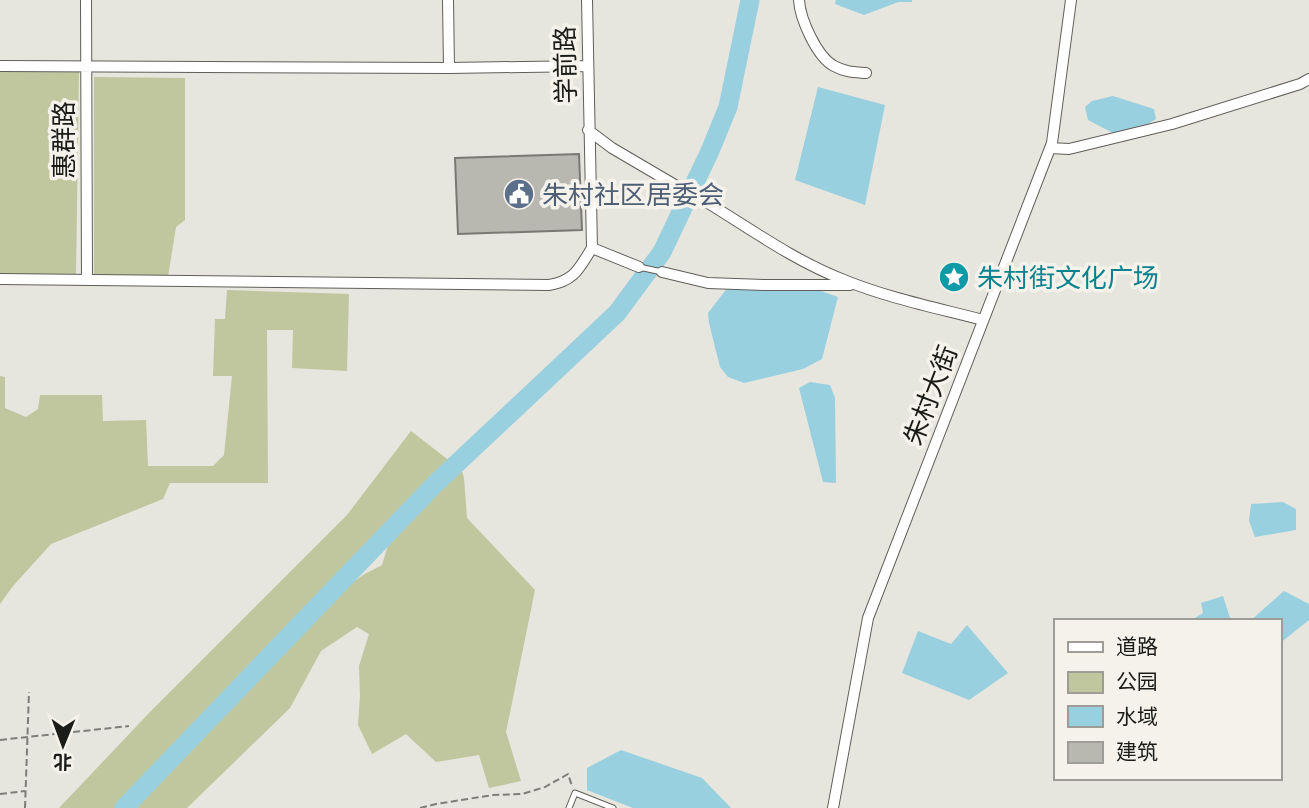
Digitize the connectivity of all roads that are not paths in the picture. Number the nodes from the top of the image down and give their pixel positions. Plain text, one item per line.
1 (86, 0) edge
2 (448, 0) edge
3 (586, 0) edge
4 (799, 0) edge
5 (1071, 0) edge
6 (588, 65) junction
7 (0, 66) edge
8 (85, 66) junction
9 (449, 68) junction
10 (866, 73) dead end
11 (1309, 79) edge
12 (588, 130) junction
13 (1050, 148) junction
14 (675, 185) joint
15 (708, 203) joint
16 (592, 248) junction
17 (639, 267) joint
18 (662, 272) joint
19 (0, 279) edge
20 (87, 280) junction
21 (858, 285) junction
22 (983, 320) junction
23 (569, 808) edge
24 (613, 808) edge
25 (833, 808) edge

1 - 8 street, 惠群路
2 - 9 street
3 - 6 street, 学前路
4 - 10 street
5 - 13 street, 朱村大街
6 - 9 street
6 - 12 street, 学前路
7 - 8 street
8 - 9 street
8 - 20 street, 惠群路
11 - 13 street
12 - 14 street
12 - 16 street, 学前路
13 - 22 street, 朱村大街
14 - 15 lane
15 - 21 street
16 - 17 street
16 - 20 street
17 - 18 lane
18 - 21 street
19 - 20 street
21 - 22 street
22 - 25 street, 朱村大街
23 - 24 lane

